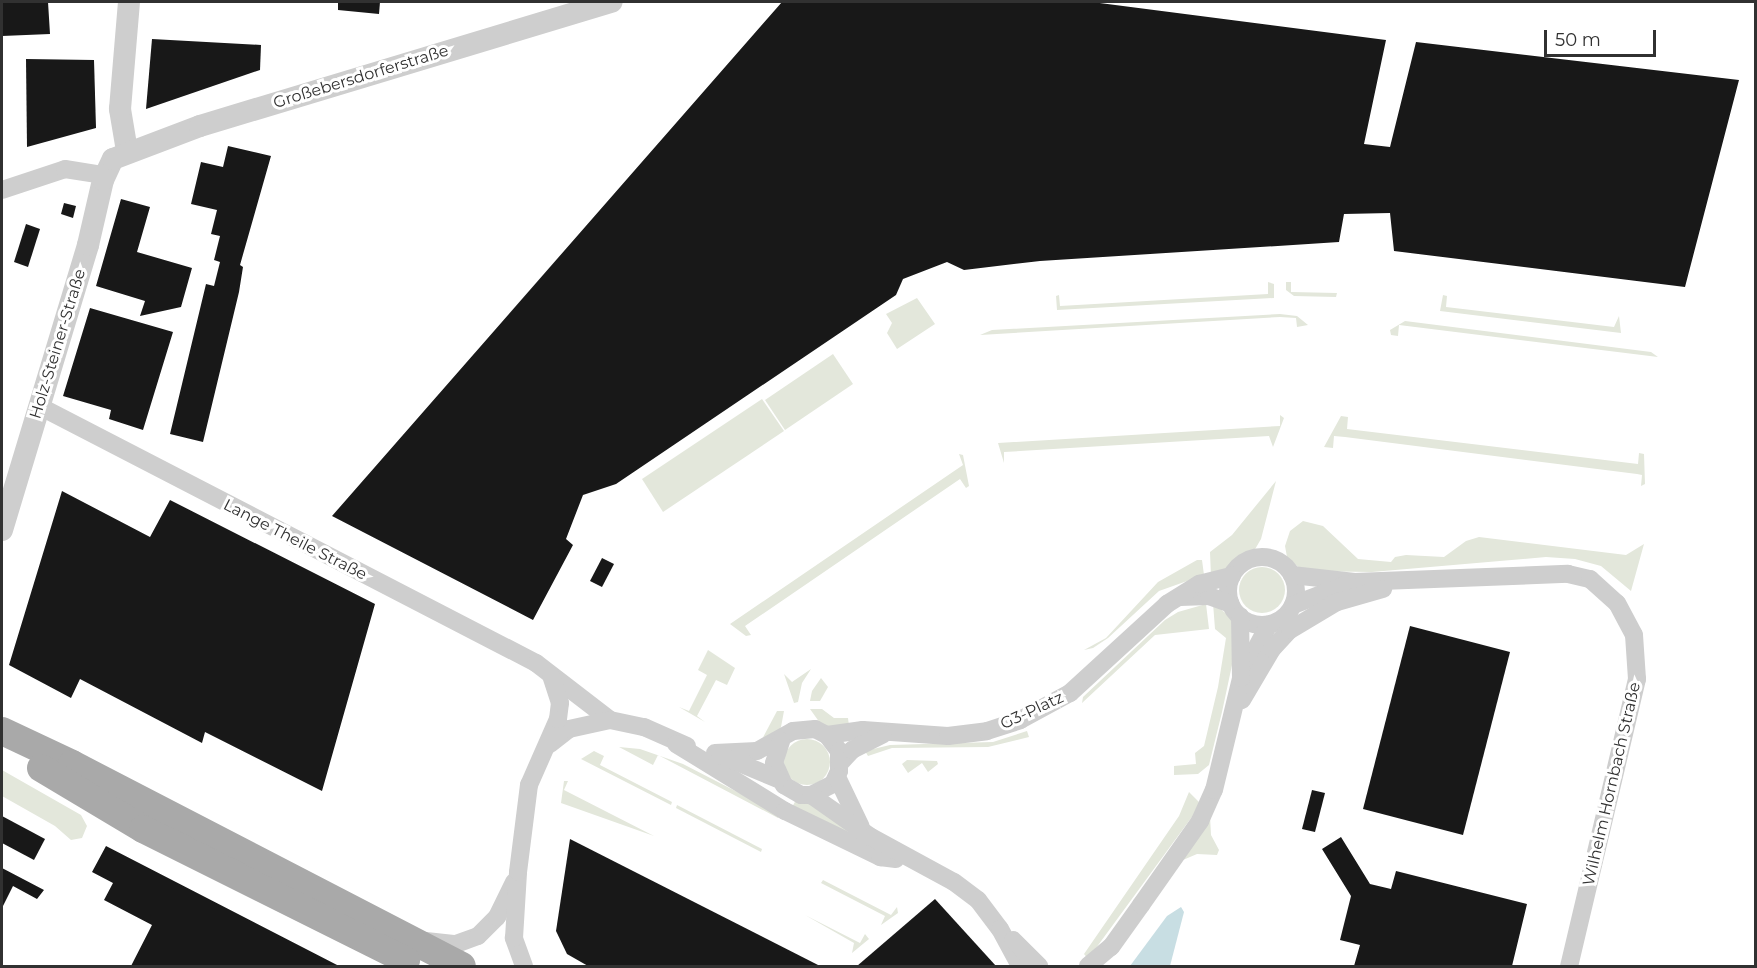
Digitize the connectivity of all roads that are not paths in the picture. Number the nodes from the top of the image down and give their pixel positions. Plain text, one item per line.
1 (129, 2) edge
2 (612, 2) edge
3 (115, 162) junction
4 (2, 190) edge
5 (39, 406) junction
6 (2, 530) edge
7 (1292, 574) junction
8 (1232, 576) junction
9 (1413, 579) junction
10 (1355, 582) junction
11 (1180, 597) junction
12 (1293, 604) junction
13 (1236, 610) junction
14 (1269, 624) junction
15 (551, 674) junction
16 (1241, 678) junction
17 (1235, 712) junction
18 (610, 720) junction
19 (2, 731) edge
20 (883, 734) junction
21 (827, 735) junction
22 (781, 741) junction
23 (676, 744) junction
24 (548, 745) junction
25 (2, 747) edge
26 (715, 753) junction
27 (839, 770) junction
28 (778, 779) junction
29 (811, 795) junction
30 (861, 827) junction
31 (909, 861) junction
32 (518, 872) junction
33 (386, 928) junction
34 (1000, 929) junction
35 (1111, 947) junction
36 (419, 966) edge
37 (462, 966) edge
38 (524, 966) edge
39 (1020, 966) edge
40 (1039, 966) edge
41 (1088, 966) edge
42 (1106, 966) edge
43 (1569, 966) edge

1 - 3 street
2 - 3 street, Großebersdorferstraße
3 - 4 street
3 - 5 street, Holz-Steiner-Straße
5 - 6 street, Holz-Steiner-Straße
5 - 15 street, Lange Theile Straße
7 - 8 street
7 - 10 street, Wilhelm Hornbach Straße
7 - 12 street
8 - 11 street, G3-Platz
8 - 13 street
9 - 10 street, Wilhelm Hornbach Straße
9 - 17 street, Wilhelm Hornbach Straße
9 - 43 street, Wilhelm Hornbach Straße
10 - 12 street, Wilhelm Hornbach Straße
11 - 13 street
11 - 20 street, G3-Platz
12 - 14 street
13 - 14 street
13 - 16 street, Wilhelm Hornbach Straße
14 - 16 street, Wilhelm Hornbach Straße
15 - 18 street, G3-Platz
15 - 24 street
16 - 17 street, Wilhelm Hornbach Straße
17 - 35 street, Wilhelm Hornbach Straße
18 - 23 street, G3-Platz
18 - 24 street, G3-Platz
19 - 33 main road
20 - 21 street, G3-Platz
20 - 27 street, G3-Platz
21 - 22 street, G3-Platz
21 - 27 street
22 - 26 street, G3-Platz
22 - 28 street
23 - 26 street, G3-Platz
23 - 31 street
24 - 32 street
25 - 36 main road
26 - 28 street, G3-Platz
27 - 29 street, G3-Platz
27 - 30 street
28 - 29 street, G3-Platz
29 - 30 street, G3-Platz
30 - 31 street, G3-Platz
31 - 34 street
32 - 33 street
32 - 38 street
33 - 37 main road
34 - 39 street
34 - 40 street
35 - 41 street, Wilhelm Hornbach Straße
35 - 42 street, Wilhelm Hornbach Straße

